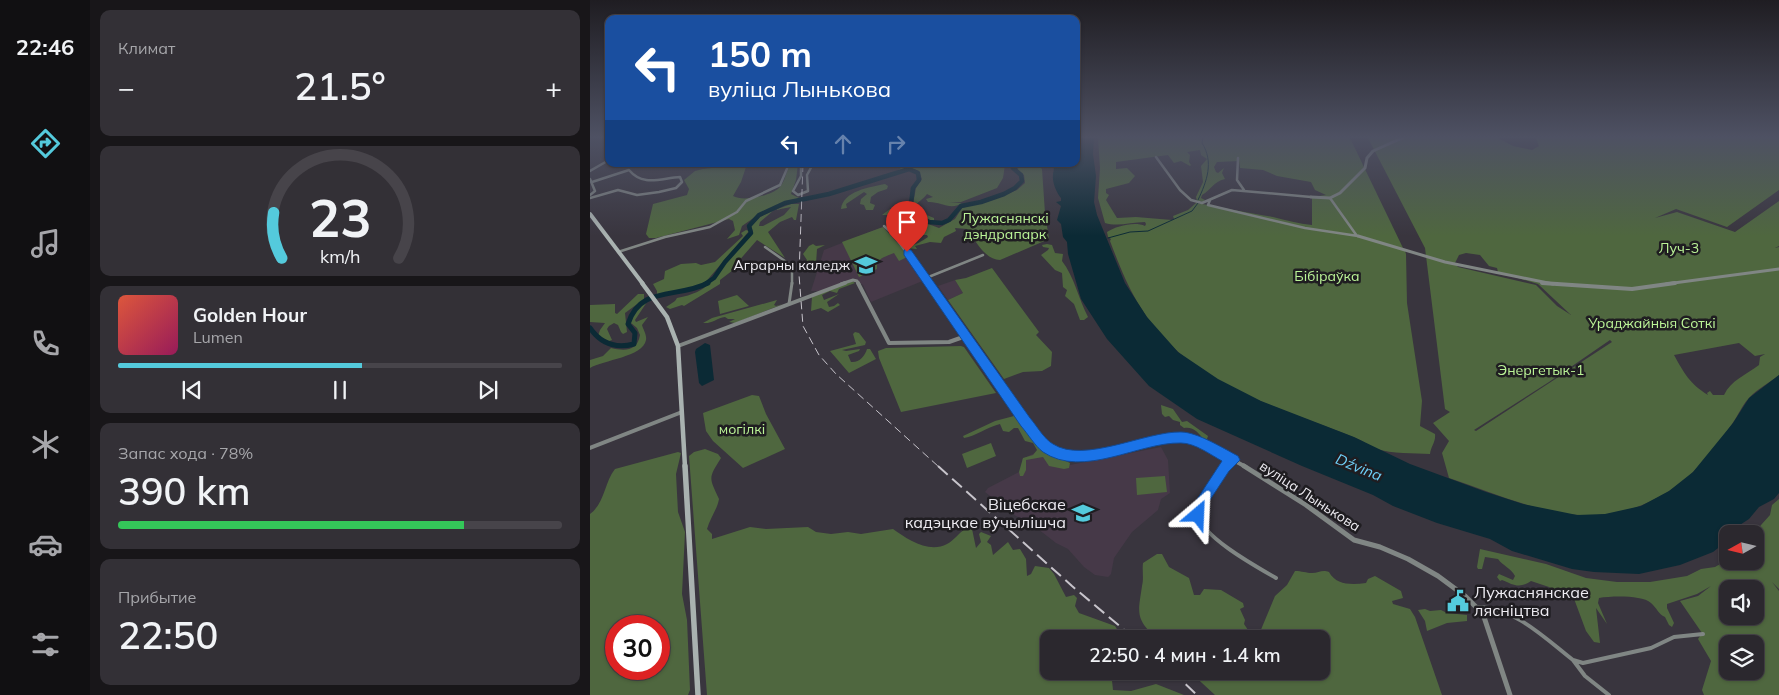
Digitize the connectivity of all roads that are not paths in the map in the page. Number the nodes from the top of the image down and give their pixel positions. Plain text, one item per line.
1 (628, 170) edge
2 (629, 170) edge
3 (784, 170) edge
4 (801, 170) edge
5 (810, 170) edge
6 (1165, 170) edge
7 (1238, 170) edge
8 (1363, 170) edge
9 (591, 181) edge
10 (1246, 191) junction
11 (590, 196) edge
12 (1311, 196) joint
13 (1330, 198) junction
14 (1210, 200) junction
15 (1202, 203) junction
16 (1208, 205) junction
17 (590, 214) edge
18 (884, 226) dead end
19 (1358, 236) junction
20 (765, 247) dead end
21 (618, 252) junction
22 (983, 255) dead end
23 (1779, 268) edge
24 (926, 278) junction
25 (789, 305) junction
26 (966, 336) junction
27 (678, 346) junction
28 (682, 412) junction
29 (590, 448) edge
30 (1233, 460) junction
31 (1276, 578) dead end
32 (1478, 606) junction
33 (1700, 635) dead end
34 (1573, 660) junction
35 (698, 695) edge
36 (1510, 695) edge
37 (1609, 695) edge

1 - 9 street
2 - 11 street
3 - 21 street
4 - 5 street
6 - 15 street
7 - 10 street
8 - 13 street
9 - 11 street
10 - 12 street
10 - 14 street
12 - 13 street
13 - 19 street
14 - 15 street
14 - 16 street
15 - 16 street
16 - 19 street
17 - 21 main road
18 - 24 street
19 - 23 street
20 - 25 street
21 - 27 main road
22 - 24 street
24 - 26 street
25 - 26 street
25 - 27 street
26 - 30 street, вуліца Лынькова
27 - 28 main road
28 - 29 street
28 - 35 main road
30 - 31 street
30 - 32 street, вуліца Лынькова
32 - 34 street
32 - 36 street, вуліца Лынькова
33 - 34 street
34 - 37 street

